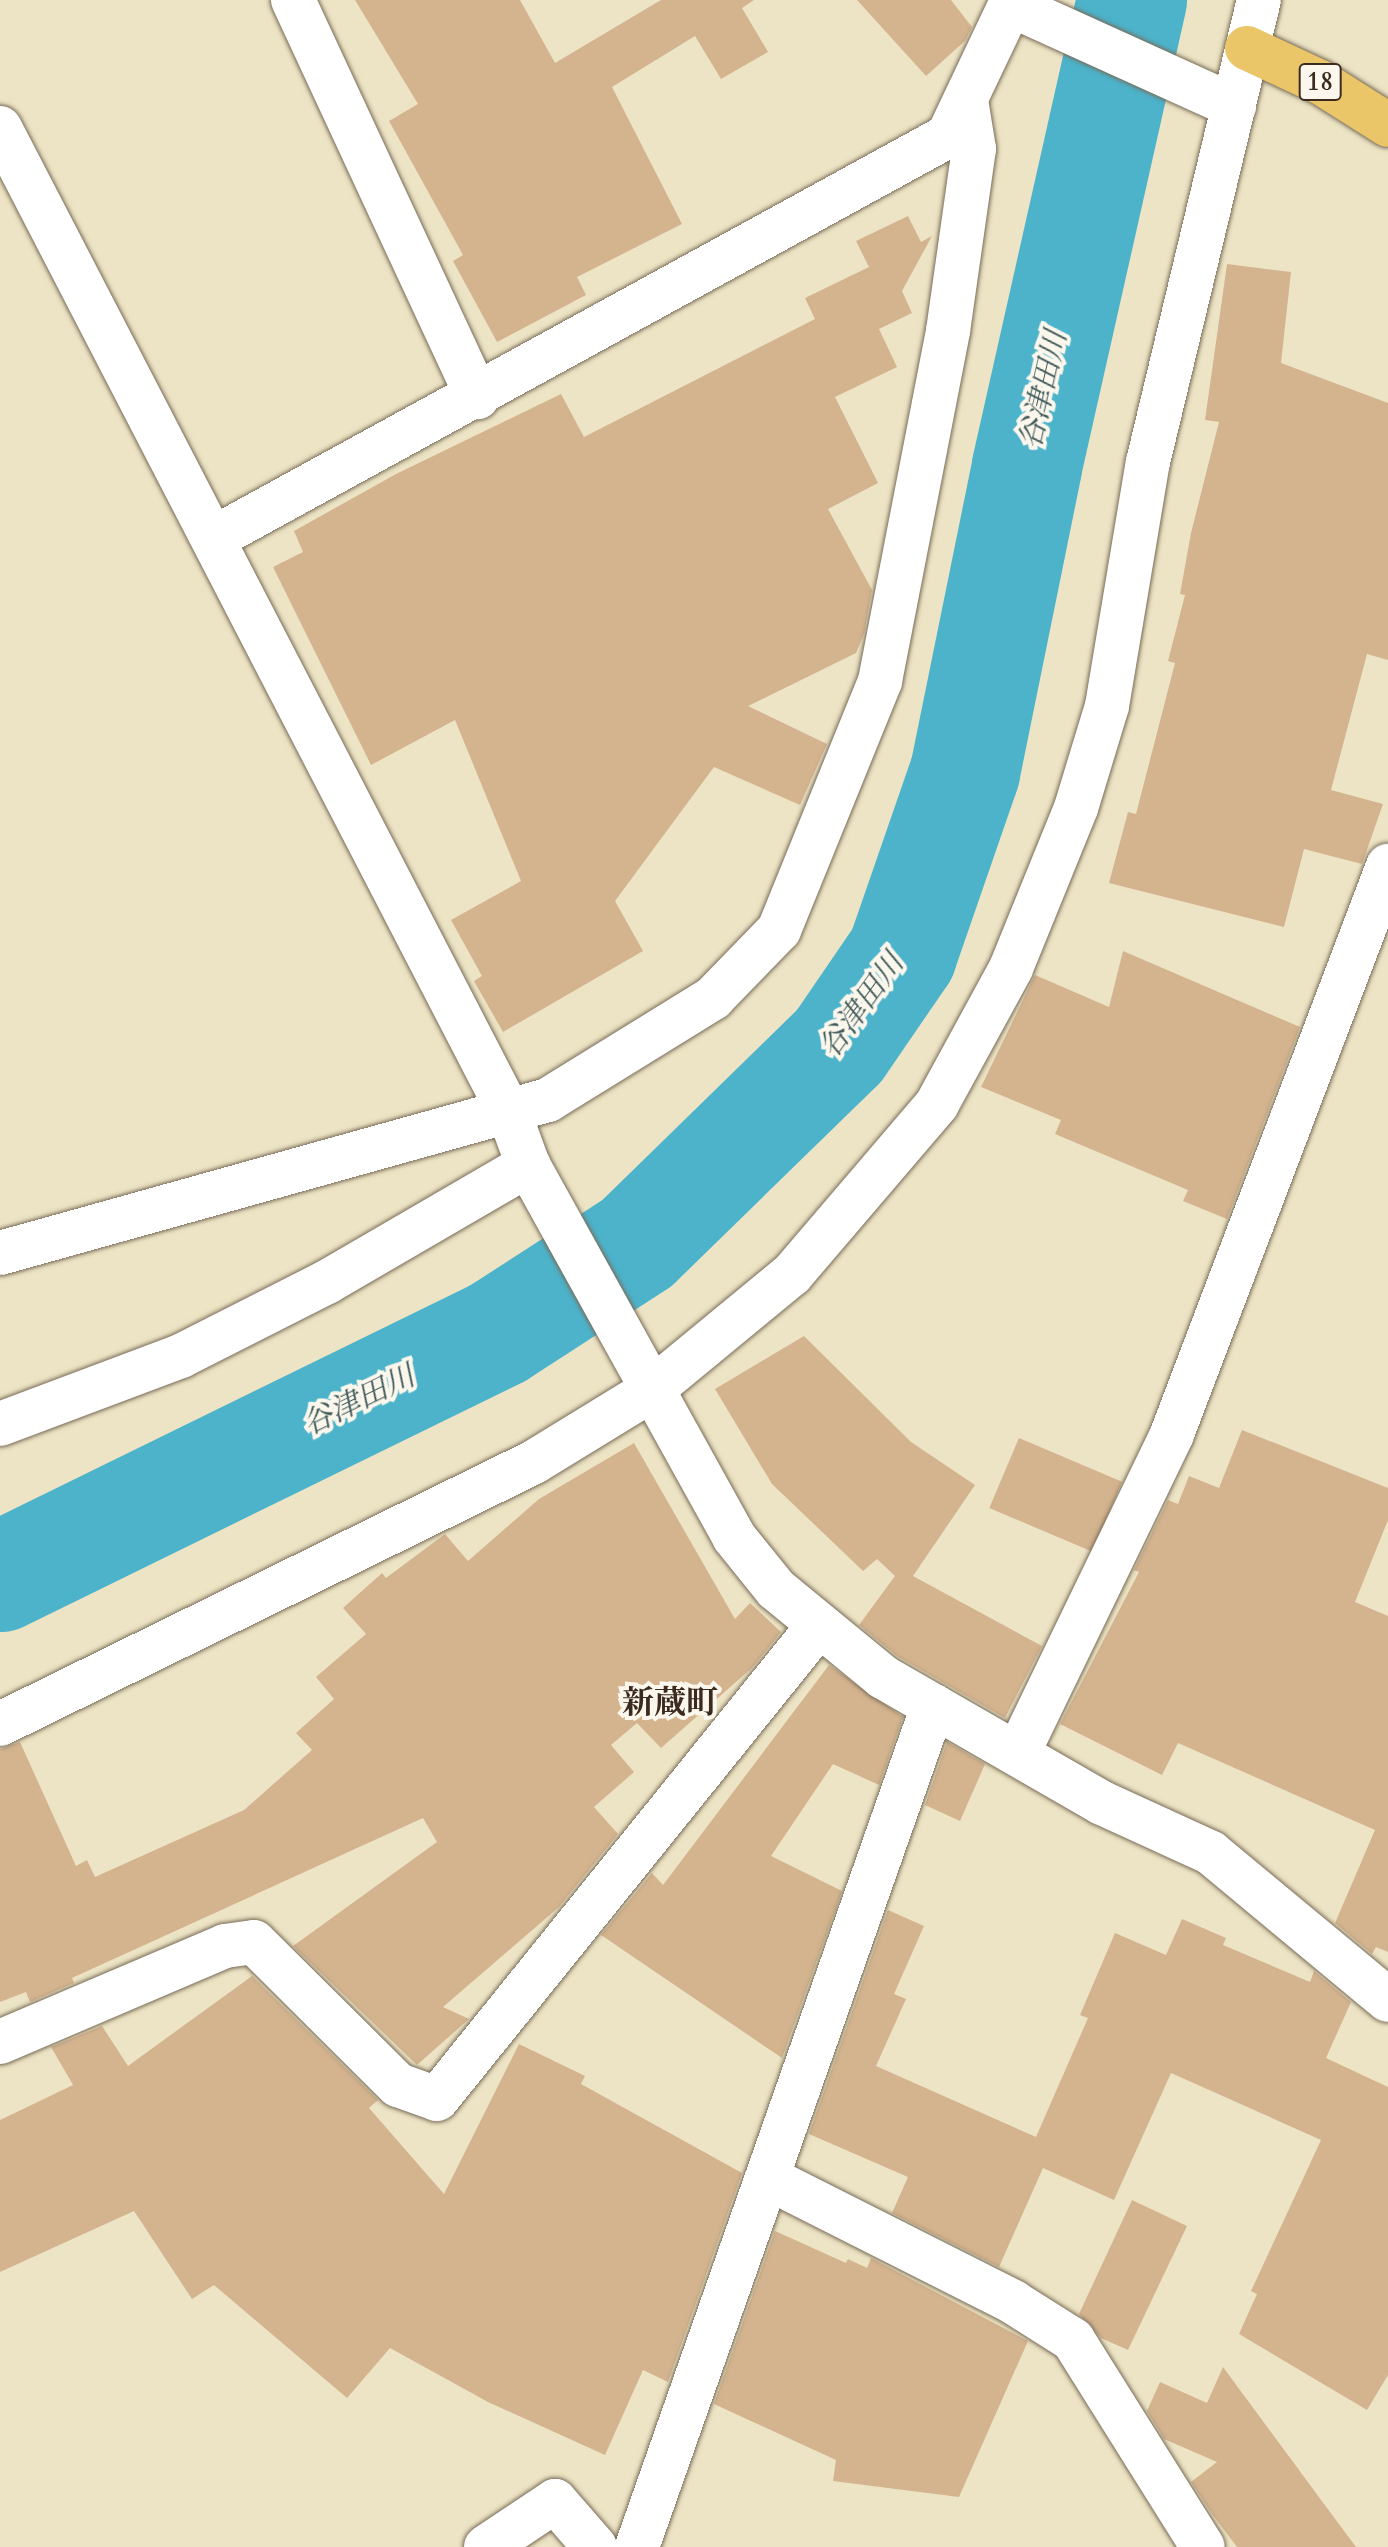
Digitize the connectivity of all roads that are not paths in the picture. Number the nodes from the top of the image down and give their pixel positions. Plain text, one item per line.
1 (293, 0) edge
2 (1259, 0) edge
3 (1015, 4) edge
4 (1247, 48) junction
5 (966, 100) junction
6 (1234, 106) junction
7 (1388, 125) edge
8 (0, 128) edge
9 (477, 397) junction
10 (214, 538) junction
11 (1388, 866) edge
12 (508, 1110) junction
13 (536, 1178) junction
14 (0, 1253) edge
15 (643, 1379) junction
16 (0, 1424) edge
17 (819, 1625) junction
18 (933, 1706) junction
19 (0, 1724) edge
20 (1018, 1753) junction
21 (1388, 2000) edge
22 (0, 2042) edge
23 (768, 2178) junction
24 (486, 2547) edge
25 (595, 2547) edge
26 (637, 2547) edge
27 (1203, 2547) edge

1 - 9 street
2 - 4 street
3 - 5 street
3 - 6 street
4 - 6 street
4 - 7 main road, 18
5 - 9 street
5 - 12 street
6 - 15 street
8 - 10 street
9 - 10 street
10 - 12 street
11 - 20 street
12 - 13 street
12 - 14 street
13 - 15 street
13 - 16 street
15 - 17 street
15 - 19 street
17 - 18 street
17 - 22 street
18 - 20 street
18 - 23 street
20 - 21 street
23 - 26 street
23 - 27 street
24 - 25 street

